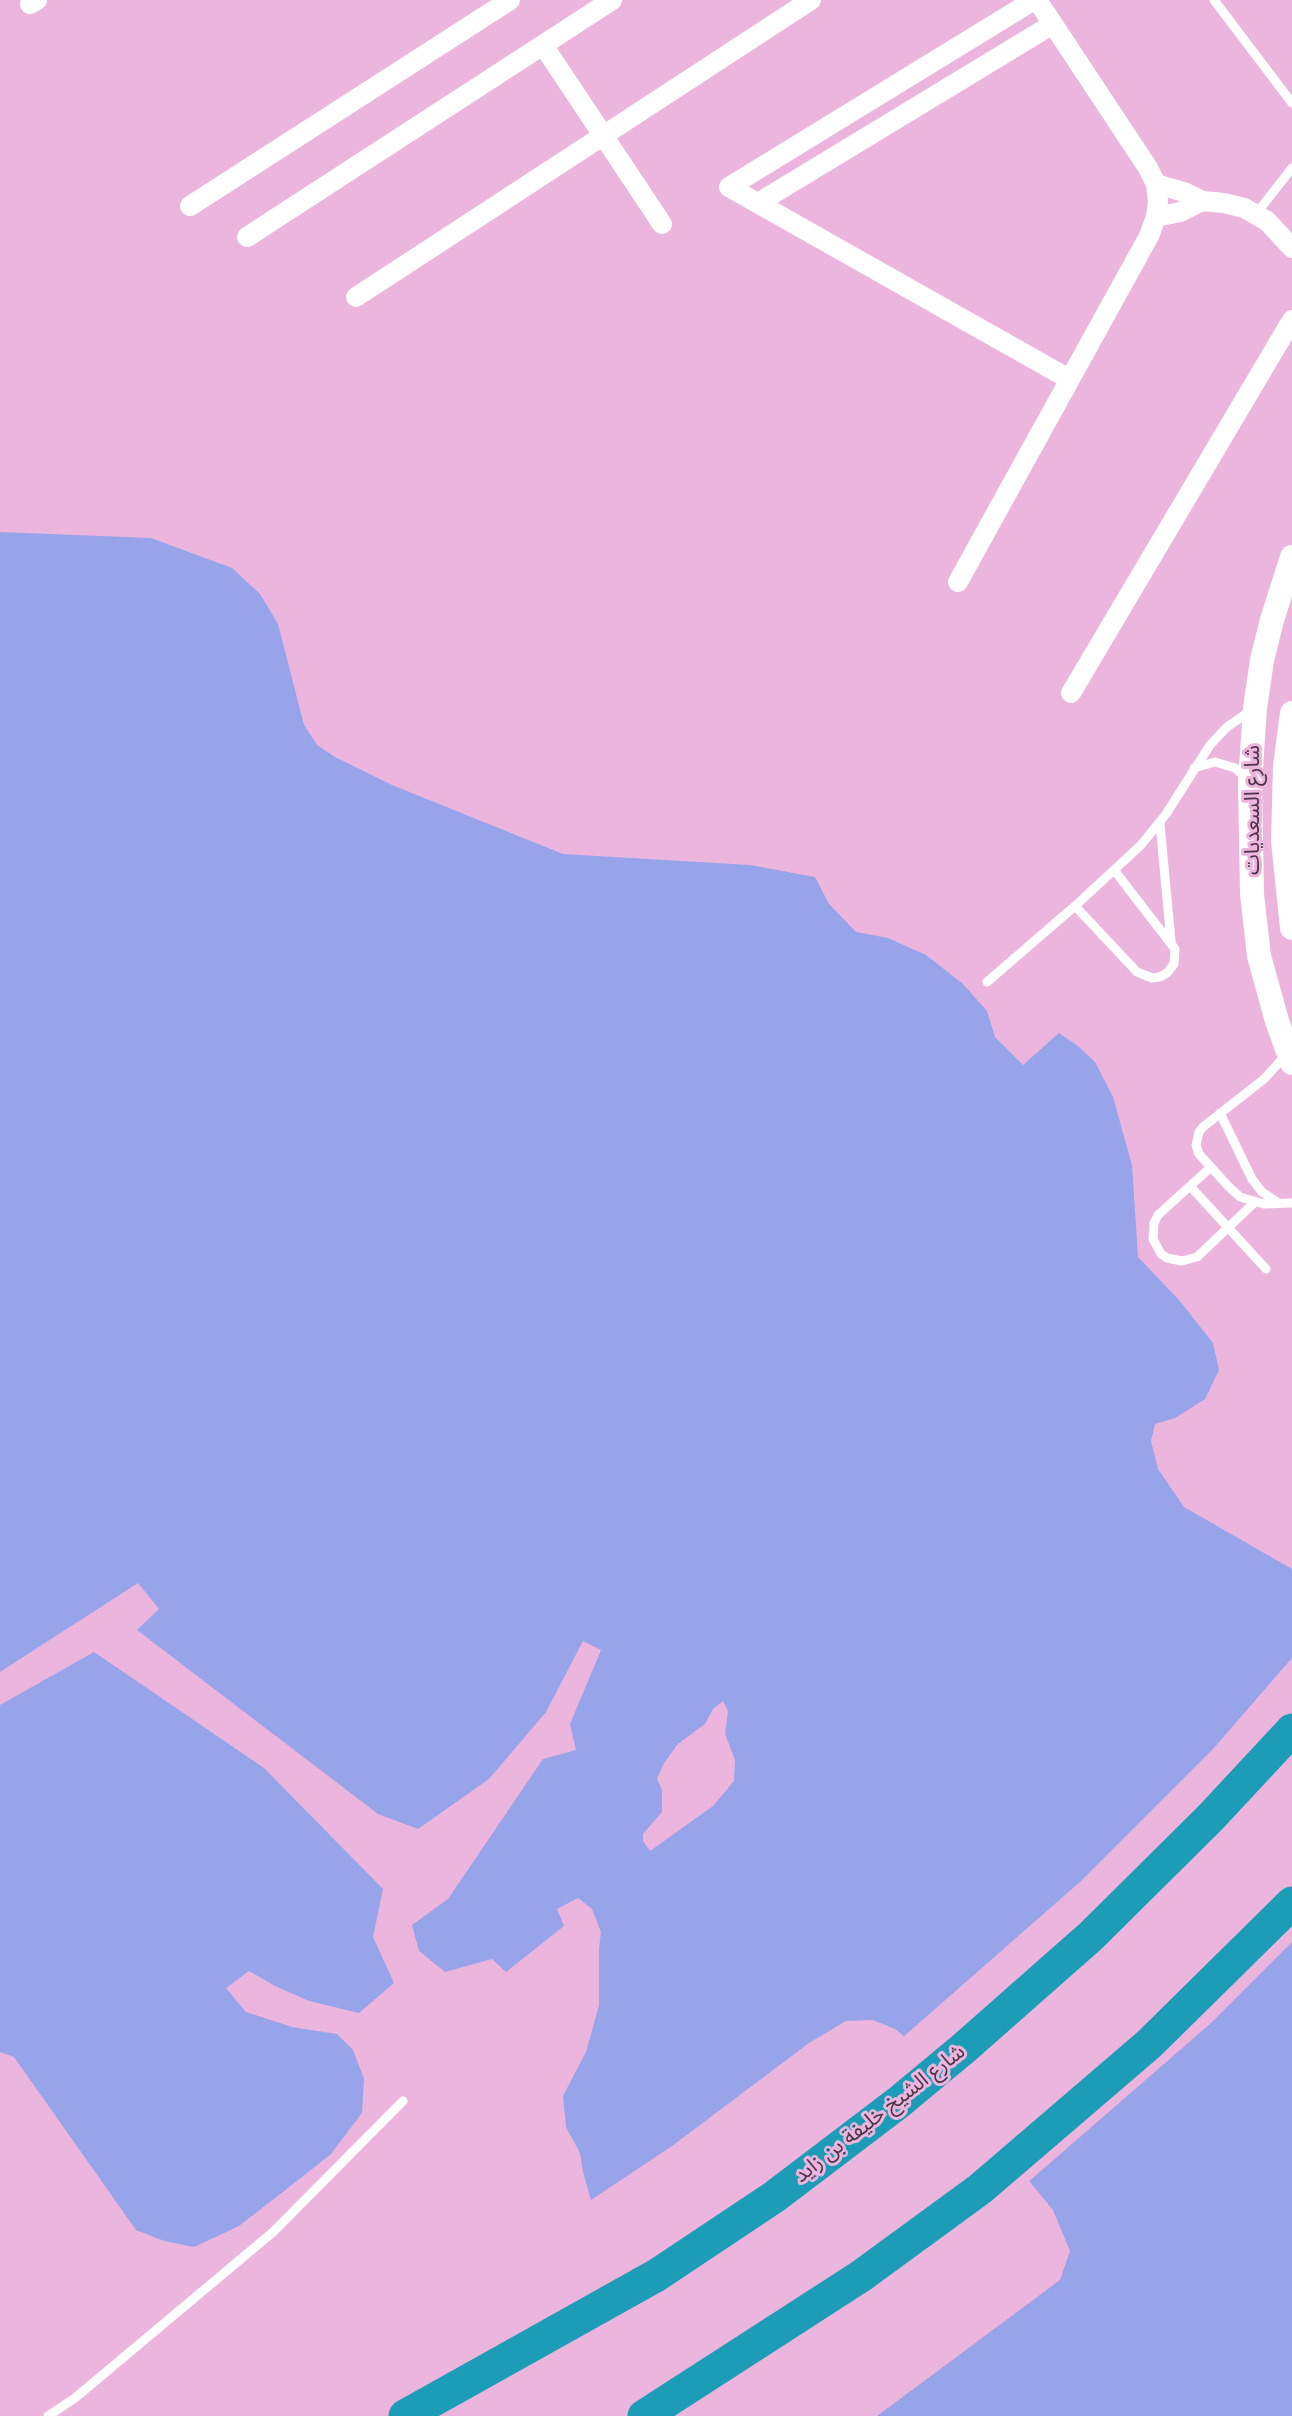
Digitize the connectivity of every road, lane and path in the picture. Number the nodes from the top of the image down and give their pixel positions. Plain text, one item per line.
1 (510, 0) edge
2 (612, 0) edge
3 (811, 0) edge
4 (1035, 0) edge
5 (1214, 0) edge
6 (1053, 24) junction
7 (543, 45) junction
8 (1292, 103) edge
9 (603, 136) junction
10 (1292, 168) edge
11 (1156, 184) junction
12 (1202, 201) junction
13 (758, 203) junction
14 (190, 206) dead end
15 (1256, 214) junction
16 (1156, 217) junction
17 (662, 224) dead end
18 (248, 237) dead end
19 (1292, 248) edge
20 (356, 297) dead end
21 (1292, 320) edge
22 (1069, 379) junction
23 (1292, 558) edge
24 (958, 582) dead end
25 (1071, 693) dead end
26 (1255, 708) junction
27 (1292, 713) edge
28 (1194, 768) junction
29 (1250, 783) junction
30 (1160, 824) junction
31 (1114, 870) junction
32 (1075, 906) junction
33 (1292, 928) edge
34 (1171, 941) junction
35 (987, 982) dead end
36 (1290, 1058) edge
37 (1220, 1113) junction
38 (1211, 1167) junction
39 (1190, 1186) junction
40 (1255, 1202) junction
41 (1277, 1202) junction
42 (1292, 1203) edge
43 (1228, 1227) junction
44 (1266, 1269) dead end
45 (1292, 1730) edge
46 (1292, 1903) edge
47 (403, 2101) dead end
48 (48, 2416) edge
49 (405, 2416) edge
50 (644, 2416) edge

1 - 14 street
2 - 7 street
3 - 9 street
4 - 6 street
4 - 13 street
5 - 8 lane
6 - 11 street
6 - 13 street
7 - 9 street
7 - 18 street
9 - 17 street
9 - 20 street
10 - 15 lane
11 - 12 street
11 - 16 street
12 - 15 street
12 - 16 street
13 - 22 street
15 - 19 street
16 - 22 street
21 - 25 street
22 - 24 street
23 - 26 street, شارع السعديات
26 - 28 lane
26 - 29 street, شارع السعديات
27 - 33 street, شارع السعديات
28 - 29 lane
28 - 30 lane
29 - 36 street, شارع السعديات
30 - 31 lane
30 - 34 lane
31 - 32 lane
31 - 34 lane
32 - 34 lane
32 - 35 lane
36 - 37 lane
37 - 38 lane
37 - 41 lane
38 - 39 lane
38 - 40 lane
39 - 43 lane
39 - 43 lane
40 - 41 lane
40 - 43 lane
41 - 42 lane
43 - 44 lane
45 - 49 highway, شارع الشيخ خليفة بن زايد
46 - 50 highway
47 - 48 lane

